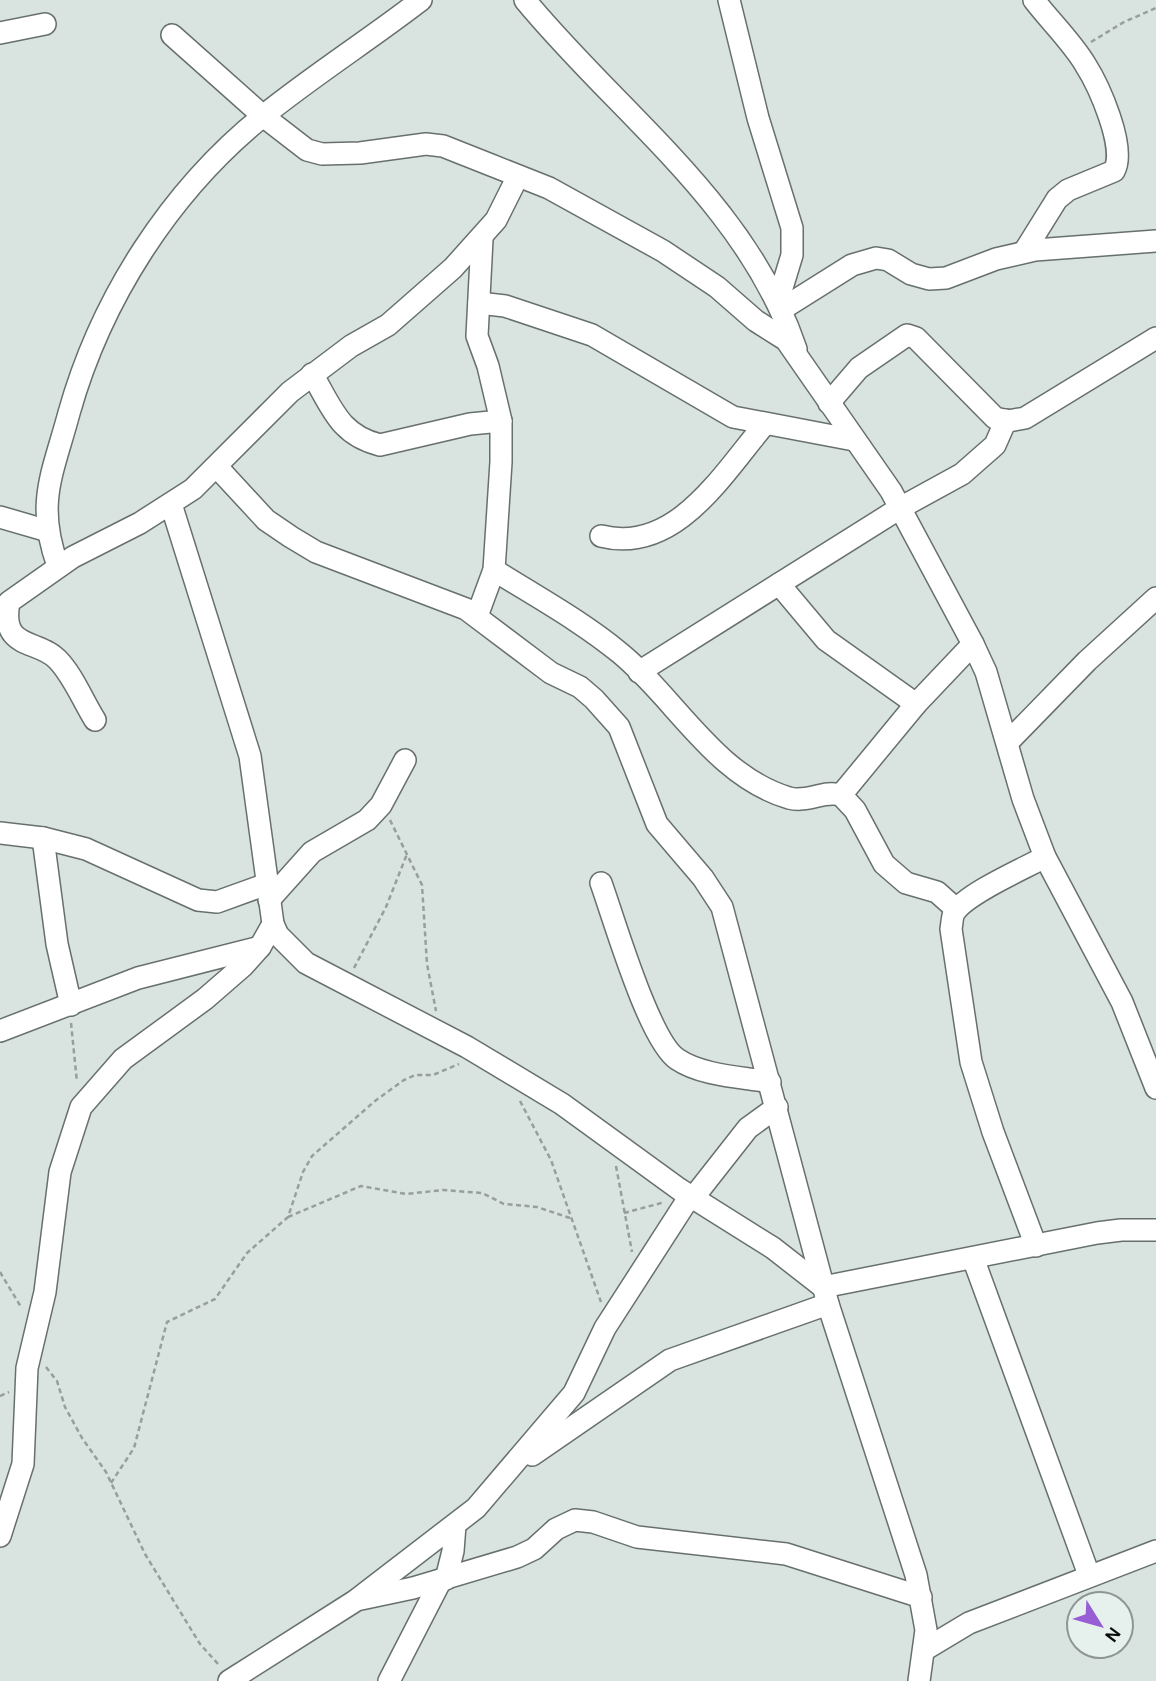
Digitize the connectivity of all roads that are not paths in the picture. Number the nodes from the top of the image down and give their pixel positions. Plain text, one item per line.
1 (421, 0) edge
2 (525, 0) edge
3 (729, 0) edge
4 (1034, 0) edge
5 (46, 24) dead end
6 (0, 33) edge
7 (172, 34) dead end
8 (263, 116) junction
9 (518, 176) junction
10 (482, 239) junction
11 (1156, 241) edge
12 (1024, 252) junction
13 (479, 303) junction
14 (780, 305) junction
15 (1152, 348) edge
16 (798, 353) junction
17 (312, 374) junction
18 (829, 403) junction
19 (1006, 420) junction
20 (501, 421) junction
21 (765, 424) junction
22 (854, 440) junction
23 (217, 467) junction
24 (171, 504) junction
25 (900, 508) junction
26 (0, 517) edge
27 (48, 531) junction
28 (601, 536) dead end
29 (58, 566) junction
30 (495, 570) junction
31 (779, 584) junction
32 (1156, 598) edge
33 (477, 616) junction
34 (973, 644) junction
35 (639, 672) junction
36 (916, 704) junction
37 (95, 720) dead end
38 (1009, 741) junction
39 (405, 760) dead end
40 (841, 794) junction
41 (0, 833) edge
42 (43, 838) junction
43 (1045, 857) junction
44 (601, 884) dead end
45 (268, 892) junction
46 (957, 909) junction
47 (273, 924) junction
48 (257, 951) junction
49 (298, 956) junction
50 (71, 1005) junction
51 (0, 1031) edge
52 (770, 1082) junction
53 (1156, 1088) edge
54 (777, 1107) junction
55 (691, 1198) junction
56 (1156, 1230) edge
57 (1036, 1246) junction
58 (973, 1258) junction
59 (826, 1295) junction
60 (513, 1467) junction
61 (455, 1525) junction
62 (0, 1536) edge
63 (1156, 1551) edge
64 (1089, 1575) junction
65 (444, 1579) junction
66 (920, 1597) junction
67 (355, 1601) junction
68 (924, 1650) junction
69 (231, 1679) edge
70 (389, 1681) edge
71 (919, 1681) edge

1 - 8 street
2 - 14 street
3 - 14 street
4 - 12 street
5 - 6 street
7 - 8 street
8 - 9 street
8 - 27 street
9 - 10 street
9 - 16 street
10 - 13 street
10 - 17 street
11 - 12 street
12 - 14 street
13 - 20 street
13 - 21 street
14 - 16 street
15 - 19 street
16 - 18 street
17 - 20 street
17 - 23 street
18 - 19 street
18 - 22 street
19 - 25 street
20 - 30 street
21 - 22 street
21 - 28 street
22 - 25 street
23 - 24 street
23 - 33 street
24 - 29 street
24 - 45 street
25 - 31 street
25 - 34 street
26 - 27 street
27 - 29 street
29 - 37 street
30 - 33 street
30 - 35 street
31 - 35 street
31 - 36 street
32 - 38 street
33 - 52 street
34 - 36 street
34 - 38 street
35 - 40 street
36 - 40 street
38 - 43 street
39 - 45 street
40 - 46 street
41 - 42 street
42 - 45 street
42 - 50 street
43 - 46 street
43 - 53 street
44 - 52 street
45 - 47 street
46 - 57 street
47 - 48 street
47 - 49 street
48 - 49 street
48 - 50 street
48 - 62 street
49 - 55 street
50 - 51 street
52 - 54 street
54 - 55 street
54 - 59 street
55 - 59 street
55 - 60 street
56 - 57 street
57 - 58 street
58 - 59 street
58 - 64 street
59 - 60 street
59 - 66 street
60 - 61 street
61 - 65 street
61 - 67 street
63 - 64 street
64 - 68 street
65 - 66 street
65 - 67 street
65 - 70 street
66 - 68 street
67 - 69 street
68 - 71 street

